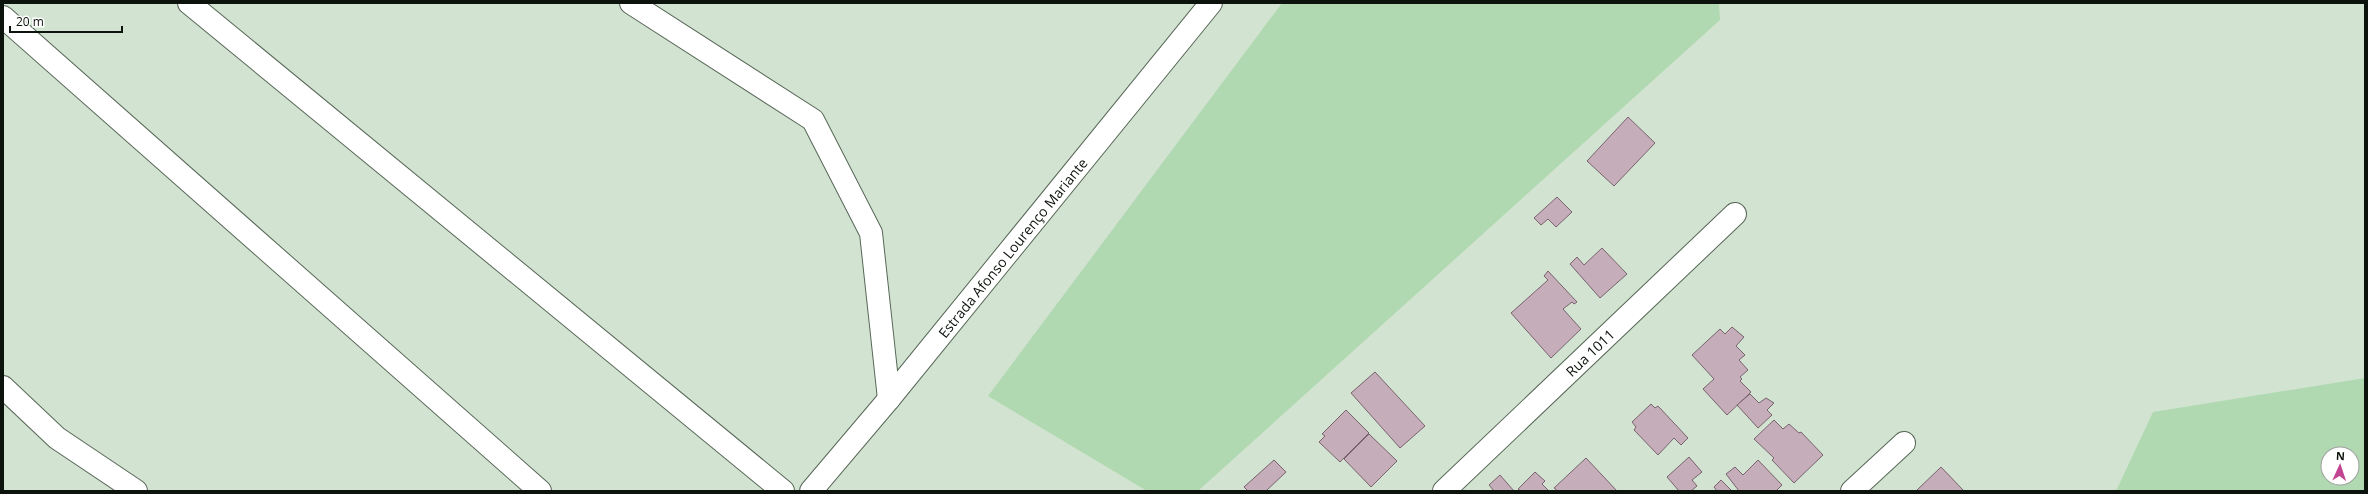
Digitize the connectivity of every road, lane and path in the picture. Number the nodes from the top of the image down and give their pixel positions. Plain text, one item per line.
1 (189, 3) edge
2 (631, 3) edge
3 (1211, 3) edge
4 (3, 17) edge
5 (1735, 214) dead end
6 (3, 388) edge
7 (890, 399) junction
8 (1904, 443) dead end
9 (136, 491) edge
10 (540, 491) edge
11 (783, 491) edge
12 (811, 491) edge
13 (1444, 491) edge
14 (1852, 491) edge

1 - 11 street
2 - 7 street
3 - 7 street, Estrada Afonso Lourenço Mariante
4 - 10 street
5 - 13 street, Rua 1011
6 - 9 street
7 - 12 street, Estrada Afonso Lourenço Mariante
8 - 14 street

